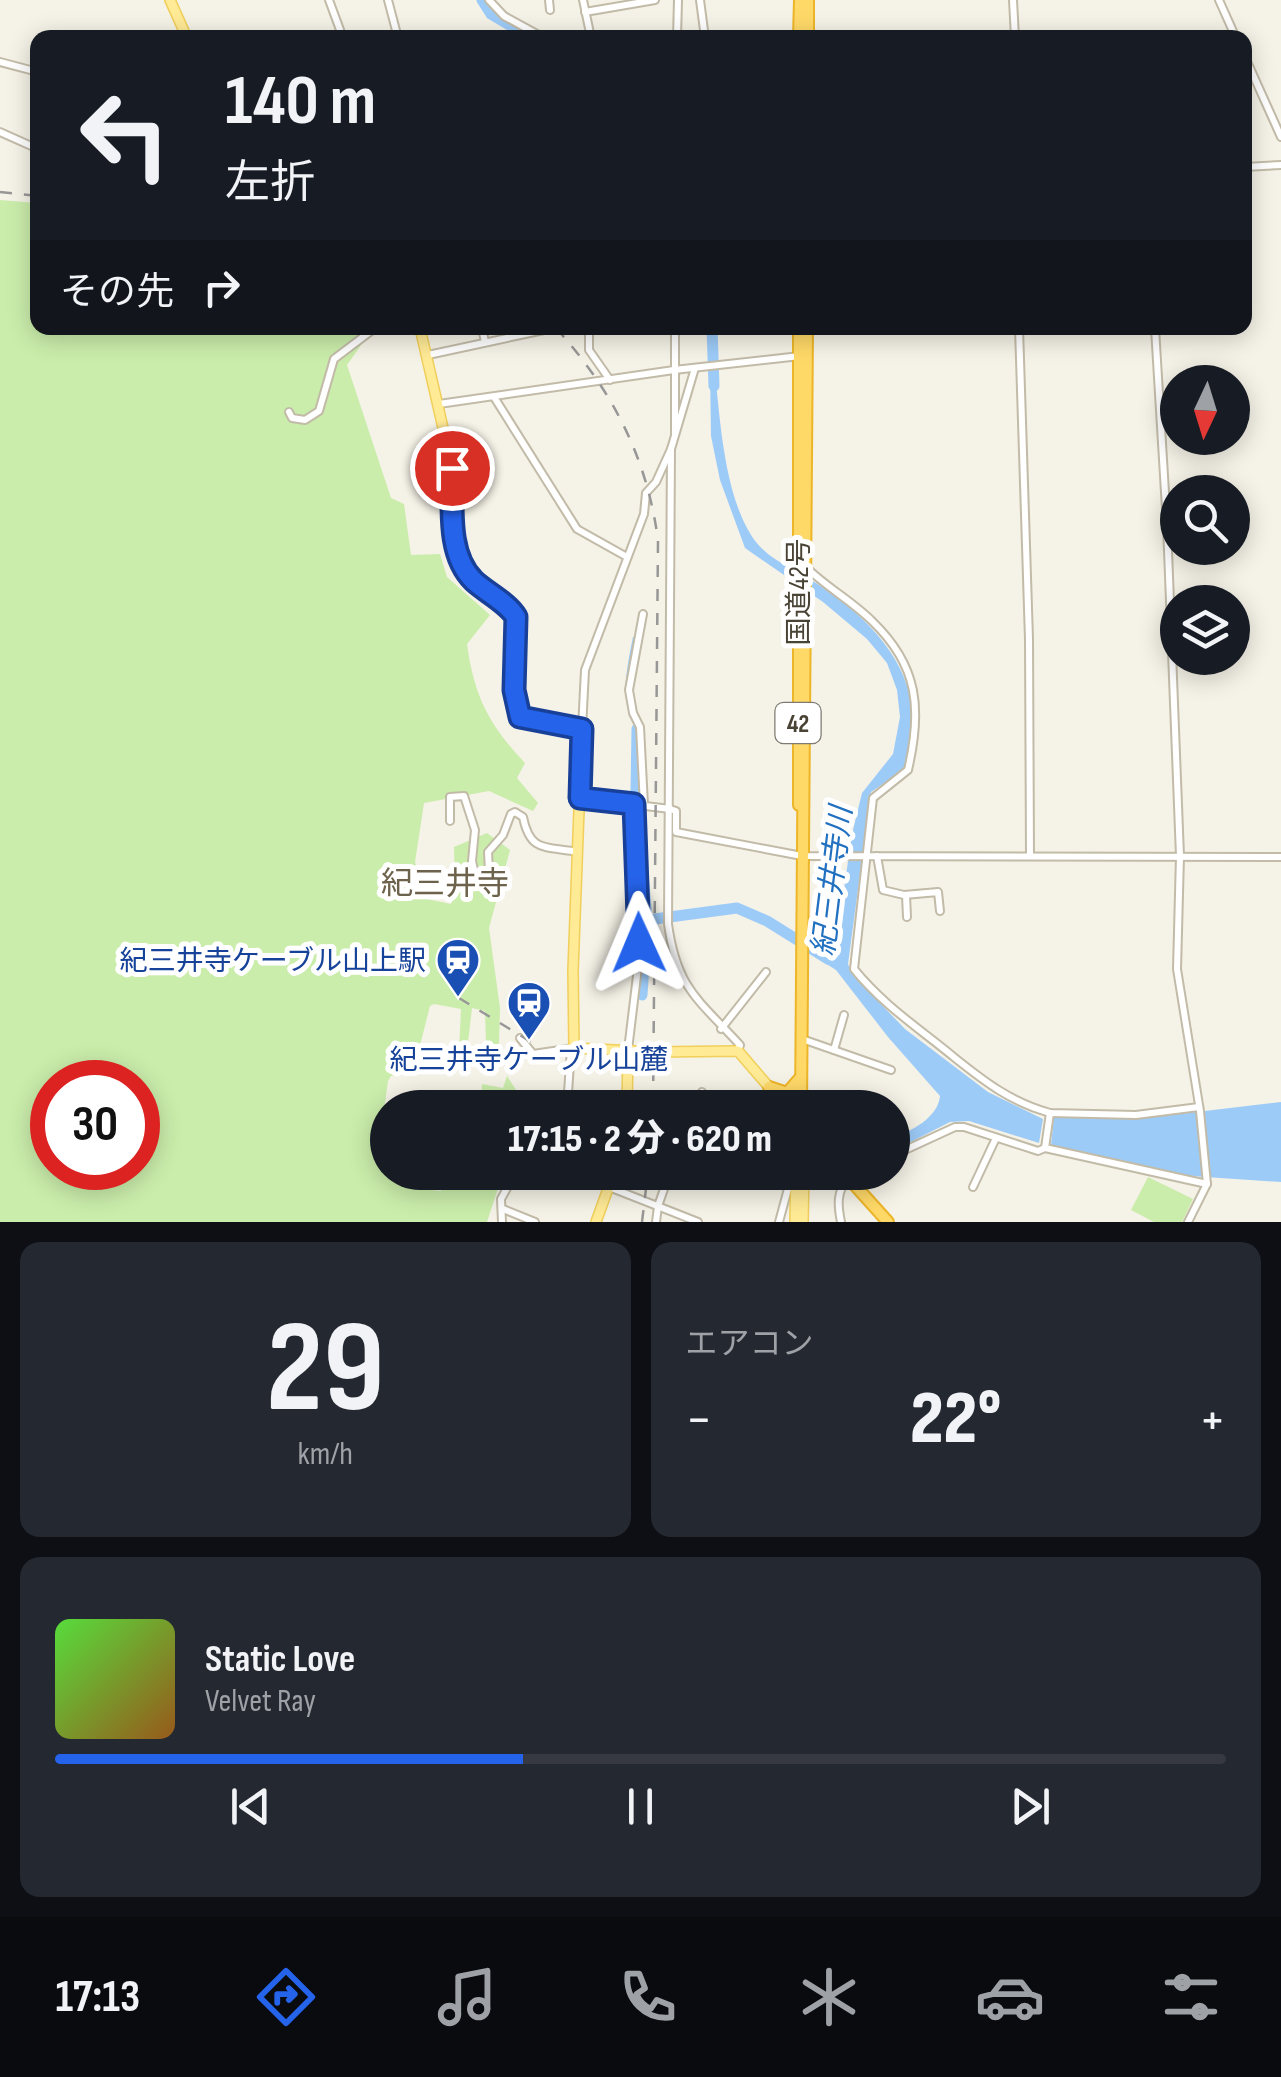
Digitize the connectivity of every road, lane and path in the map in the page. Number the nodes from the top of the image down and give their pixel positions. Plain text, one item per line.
1 (170, 0) edge
2 (329, 0) edge
3 (388, 0) edge
4 (489, 0) edge
5 (549, 0) edge
6 (583, 0) edge
7 (655, 0) edge
8 (678, 0) edge
9 (700, 0) edge
10 (800, 0) edge
11 (808, 0) edge
12 (1014, 0) edge
13 (1219, 0) edge
14 (620, 3) edge
15 (550, 10) dead end
16 (586, 12) junction
17 (183, 30) edge
18 (340, 30) edge
19 (396, 30) edge
20 (529, 30) edge
21 (589, 30) edge
22 (678, 30) edge
23 (704, 30) edge
24 (799, 30) edge
25 (808, 30) edge
26 (1015, 30) edge
27 (1232, 30) edge
28 (0, 62) edge
29 (30, 70) edge
30 (1252, 73) edge
31 (0, 132) edge
32 (1281, 137) edge
33 (30, 145) edge
34 (1281, 166) edge
35 (1252, 167) edge
36 (364, 335) edge
37 (422, 335) edge
38 (484, 335) edge
39 (519, 335) edge
40 (589, 335) edge
41 (675, 335) edge
42 (800, 335) edge
43 (806, 335) edge
44 (1019, 335) edge
45 (1155, 335) edge
46 (485, 342) junction
47 (428, 354) junction
48 (803, 356) junction
49 (695, 368) junction
50 (674, 370) junction
51 (610, 380) junction
52 (494, 397) junction
53 (439, 404) junction
54 (289, 412) dead end
55 (676, 435) junction
56 (671, 449) junction
57 (627, 556) junction
58 (802, 567) junction
59 (643, 614) dead end
60 (582, 729) junction
61 (580, 798) junction
62 (634, 804) junction
63 (644, 806) junction
64 (670, 809) junction
65 (450, 821) dead end
66 (578, 852) junction
67 (802, 856) junction
68 (865, 856) junction
69 (877, 856) junction
70 (1030, 856) junction
71 (1180, 856) junction
72 (1281, 857) edge
73 (906, 895) junction
74 (940, 911) dead end
75 (907, 917) dead end
76 (766, 972) dead end
77 (844, 1015) dead end
78 (722, 1025) junction
79 (520, 1038) dead end
80 (802, 1039) junction
81 (573, 1048) junction
82 (628, 1050) junction
83 (834, 1050) junction
84 (736, 1051) junction
85 (891, 1070) dead end
86 (802, 1074) junction
87 (769, 1087) junction
88 (569, 1090) edge
89 (627, 1090) edge
90 (772, 1090) edge
91 (802, 1090) edge
92 (1200, 1109) junction
93 (1049, 1115) junction
94 (996, 1138) junction
95 (1045, 1147) junction
96 (910, 1148) edge
97 (1206, 1182) junction
98 (973, 1187) dead end
99 (506, 1190) edge
100 (608, 1190) edge
101 (617, 1190) edge
102 (664, 1190) edge
103 (788, 1190) edge
104 (796, 1190) edge
105 (800, 1190) edge
106 (841, 1190) edge
107 (859, 1190) edge
108 (658, 1206) junction
109 (502, 1208) junction
110 (502, 1222) edge
111 (535, 1222) edge
112 (596, 1222) edge
113 (656, 1222) edge
114 (698, 1222) edge
115 (780, 1222) edge
116 (799, 1222) edge
117 (842, 1222) edge
118 (888, 1222) edge
119 (1188, 1222) edge

1 - 17 main road
2 - 18 street
3 - 19 street
4 - 20 street
5 - 15 street
6 - 16 street
7 - 14 street
8 - 22 street
9 - 23 street
10 - 24 highway
11 - 25 highway
12 - 26 street
13 - 27 street
14 - 16 street
16 - 21 street
28 - 29 street
30 - 32 street
31 - 33 street
34 - 35 street
36 - 54 street
37 - 47 main road
38 - 46 street
39 - 46 street
40 - 51 street
41 - 50 street
42 - 48 highway, 国道42号 / 42
43 - 48 highway, 国道42号 / 42
44 - 70 street
45 - 71 street
46 - 47 street
47 - 53 main road
48 - 49 street
48 - 58 highway, 国道42号 / 42
49 - 50 street
49 - 55 street
50 - 51 street
50 - 55 street
51 - 52 street
52 - 53 street
52 - 57 street
53 - 60 main road
55 - 56 street
56 - 57 street
56 - 64 street
57 - 60 street
58 - 67 highway, 国道42号 / 42
58 - 68 street
59 - 63 street
60 - 61 main road
61 - 62 street
61 - 66 main road
62 - 63 street
62 - 82 street
63 - 64 street
64 - 67 street
64 - 78 street
65 - 66 street
66 - 81 main road
67 - 68 street
67 - 80 highway, 国道42号 / 42
68 - 69 street
68 - 93 street
69 - 70 street
69 - 73 street
70 - 71 street
71 - 72 street
71 - 92 street
73 - 74 street
73 - 75 street
76 - 78 street
77 - 83 street
78 - 84 street
79 - 81 street
80 - 83 street
80 - 86 highway, 国道42号 / 42
81 - 82 main road
81 - 88 street
82 - 84 main road
82 - 89 main road
83 - 85 street
84 - 87 main road
86 - 87 highway
86 - 91 highway, 国道42号 / 42
87 - 90 main road
92 - 93 street
92 - 97 street
93 - 95 street
94 - 95 street
94 - 96 street
94 - 98 street
95 - 97 street
97 - 119 street
99 - 109 street
100 - 112 main road
101 - 108 street
102 - 108 street
103 - 115 street
104 - 116 main road
105 - 116 main road
106 - 117 street
107 - 118 highway
108 - 113 street
108 - 114 street
109 - 110 street
109 - 111 street

